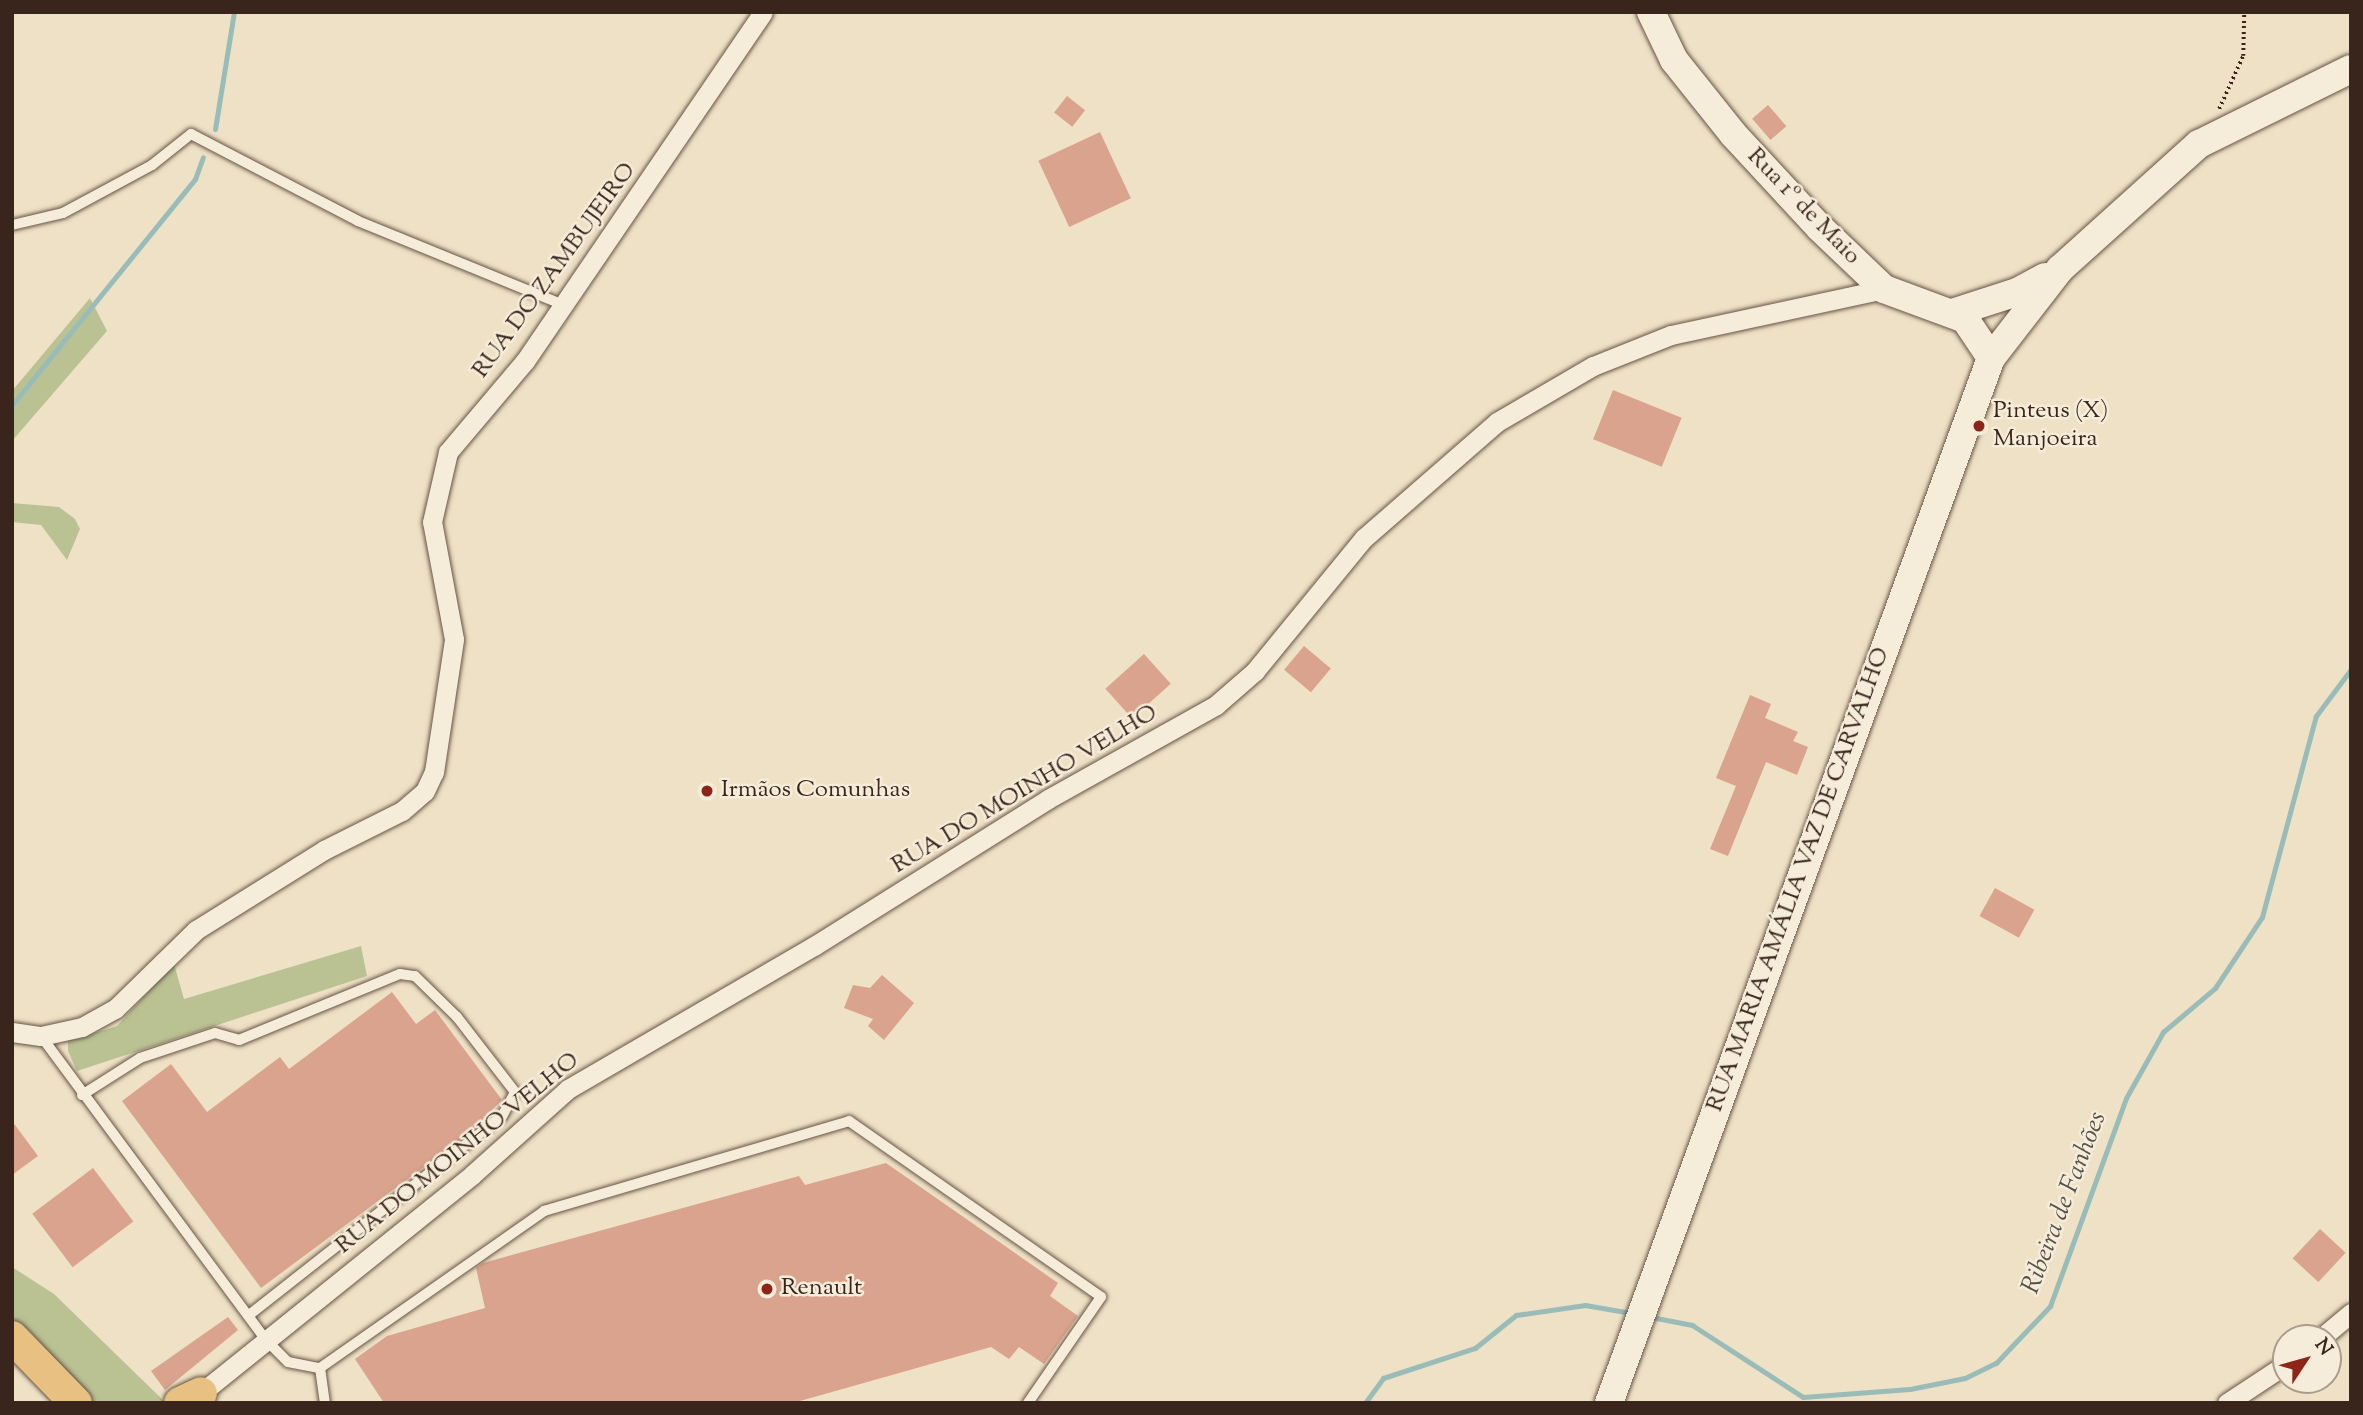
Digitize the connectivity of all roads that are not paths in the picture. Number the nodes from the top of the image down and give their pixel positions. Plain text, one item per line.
1 (763, 12) edge
2 (1651, 12) edge
3 (2351, 69) edge
4 (12, 225) edge
5 (2060, 269) junction
6 (1884, 289) junction
7 (564, 306) junction
8 (1952, 313) junction
9 (1992, 358) junction
10 (12, 1032) edge
11 (41, 1036) junction
12 (82, 1094) junction
13 (2351, 1312) edge
14 (248, 1315) junction
15 (2337, 1324) edge
16 (12, 1337) edge
17 (266, 1340) junction
18 (12, 1349) edge
19 (320, 1368) junction
20 (2272, 1373) edge
21 (191, 1399) edge
22 (43, 1403) edge
23 (76, 1403) edge
24 (325, 1403) edge
25 (1028, 1403) edge
26 (1609, 1403) edge
27 (2227, 1403) edge

1 - 7 street, RUA DO ZAMBUJEIRO
2 - 6 street, Rua 1º de Maio
3 - 5 street
4 - 7 lane
5 - 8 street
5 - 9 street, RUA MARIA AMÁLIA VAZ DE CARVALHO
6 - 8 street, Rua 1º de Maio
6 - 17 street, RUA DO MOINHO VELHO
7 - 11 street, RUA DO ZAMBUJEIRO
8 - 9 street, Rua 1º de Maio
9 - 26 street, RUA MARIA AMÁLIA VAZ DE CARVALHO
10 - 11 street, RUA DO ZAMBUJEIRO
11 - 12 lane
12 - 14 lane
12 - 14 lane
13 - 15 street
14 - 17 lane
16 - 23 main road
17 - 19 lane
17 - 21 street, RUA DO MOINHO VELHO
18 - 22 main road
19 - 24 lane
19 - 25 lane
20 - 27 street

